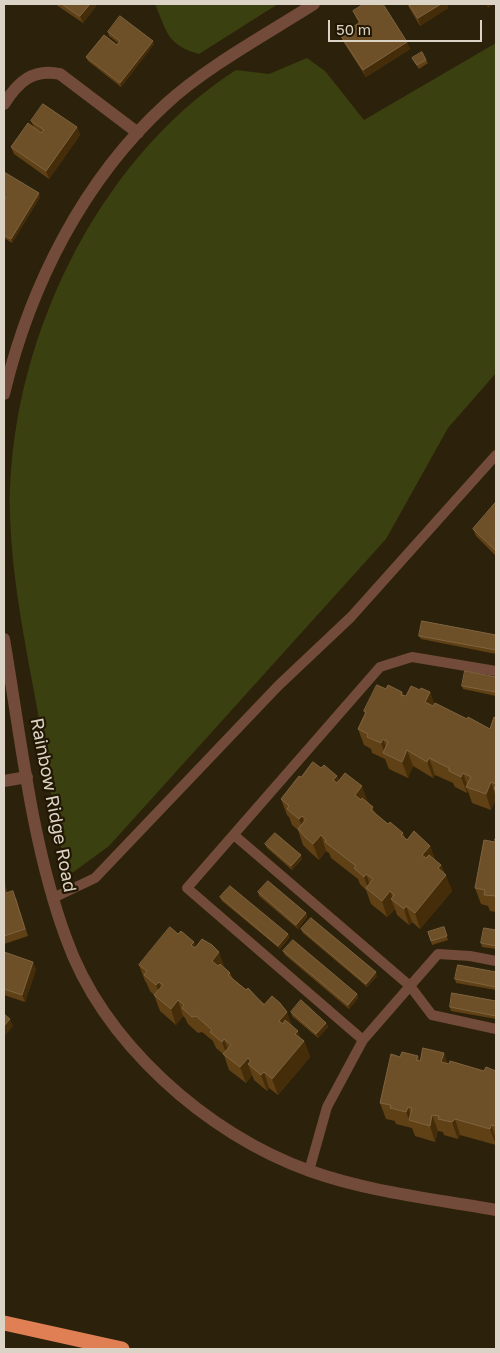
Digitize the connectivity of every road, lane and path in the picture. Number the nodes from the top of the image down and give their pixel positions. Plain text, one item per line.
1 (314, 4) edge
2 (4, 104) edge
3 (138, 133) junction
4 (4, 394) edge
5 (496, 455) edge
6 (4, 639) edge
7 (496, 671) edge
8 (27, 777) junction
9 (4, 781) edge
10 (234, 835) junction
11 (53, 898) junction
12 (496, 961) edge
13 (410, 986) junction
14 (496, 1029) edge
15 (363, 1040) junction
16 (310, 1171) junction
17 (496, 1210) edge
18 (4, 1323) edge
19 (122, 1349) edge

1 - 3 street
2 - 3 street
3 - 4 street
5 - 11 lane
6 - 8 street, Rainbow Ridge Road
7 - 10 lane
8 - 9 street
8 - 11 street, Rainbow Ridge Road
10 - 13 lane
10 - 15 lane
11 - 16 street, Rainbow Ridge Road
12 - 13 lane
13 - 14 lane
13 - 15 lane
15 - 16 lane
16 - 17 street, Rainbow Ridge Road
18 - 19 highway

